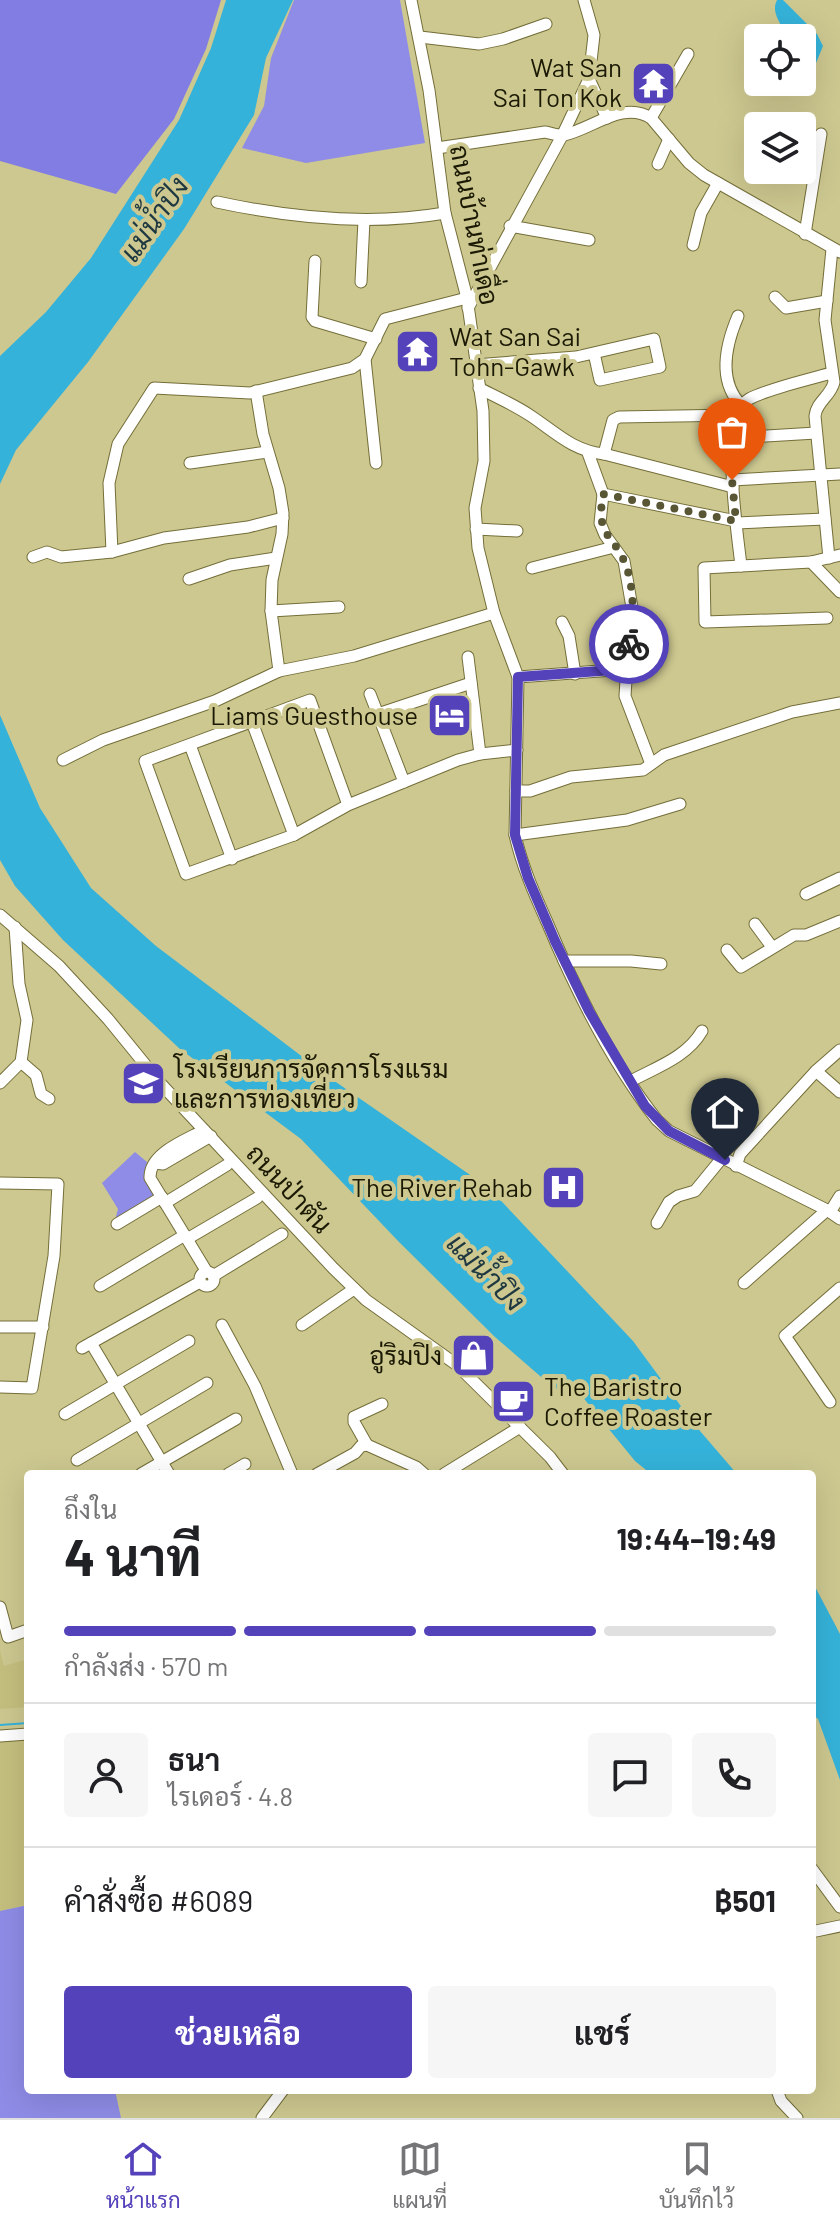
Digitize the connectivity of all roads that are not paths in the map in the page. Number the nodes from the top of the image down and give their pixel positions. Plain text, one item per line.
1 (411, 0) edge
2 (584, 0) edge
3 (546, 24) dead end
4 (420, 37) junction
5 (688, 54) dead end
6 (589, 79) junction
7 (607, 118) junction
8 (651, 118) junction
9 (821, 134) dead end
10 (562, 136) junction
11 (669, 139) junction
12 (437, 148) junction
13 (658, 164) dead end
14 (718, 183) junction
15 (217, 202) dead end
16 (445, 213) junction
17 (364, 220) junction
18 (510, 226) junction
19 (805, 234) junction
20 (589, 240) dead end
21 (693, 245) dead end
22 (836, 250) edge
23 (315, 261) dead end
24 (361, 282) dead end
25 (775, 297) dead end
26 (827, 301) junction
27 (468, 303) junction
28 (738, 316) dead end
29 (376, 339) junction
30 (594, 353) junction
31 (365, 359) junction
32 (475, 365) junction
33 (831, 373) junction
34 (479, 388) junction
35 (256, 391) junction
36 (739, 410) junction
37 (816, 433) junction
38 (733, 438) junction
39 (267, 452) junction
40 (588, 453) junction
41 (604, 454) junction
42 (190, 463) dead end
43 (376, 463) dead end
44 (840, 474) edge
45 (820, 476) junction
46 (733, 484) junction
47 (603, 494) junction
48 (283, 518) junction
49 (825, 519) junction
50 (736, 522) junction
51 (476, 529) junction
52 (517, 531) dead end
53 (614, 547) junction
54 (112, 552) junction
55 (33, 557) dead end
56 (835, 557) edge
57 (276, 558) junction
58 (811, 562) junction
59 (741, 566) junction
60 (532, 568) dead end
61 (189, 579) dead end
62 (840, 592) edge
63 (339, 607) dead end
64 (271, 611) junction
65 (494, 613) junction
66 (827, 618) dead end
67 (562, 622) dead end
68 (468, 657) dead end
69 (627, 664) junction
70 (279, 671) junction
71 (575, 674) junction
72 (518, 677) junction
73 (471, 683) junction
74 (370, 694) dead end
75 (840, 703) edge
76 (378, 714) junction
77 (252, 722) junction
78 (190, 745) junction
79 (517, 750) junction
80 (480, 754) junction
81 (63, 760) dead end
82 (651, 764) junction
83 (404, 782) junction
84 (516, 791) junction
85 (680, 804) dead end
86 (348, 805) junction
87 (294, 835) junction
88 (515, 835) junction
89 (232, 859) junction
90 (840, 878) edge
91 (806, 894) dead end
92 (0, 915) edge
93 (840, 921) edge
94 (755, 924) dead end
95 (15, 927) junction
96 (772, 947) junction
97 (727, 950) dead end
98 (564, 961) junction
99 (661, 964) dead end
100 (702, 1031) dead end
101 (840, 1050) edge
102 (21, 1062) junction
103 (816, 1071) junction
104 (631, 1081) junction
105 (0, 1083) edge
106 (840, 1092) edge
107 (49, 1099) dead end
108 (208, 1133) junction
109 (722, 1158) junction
110 (227, 1165) dead end
111 (736, 1166) junction
112 (0, 1183) edge
113 (840, 1196) edge
114 (257, 1198) dead end
115 (164, 1200) junction
116 (832, 1214) edge
117 (657, 1223) dead end
118 (117, 1224) dead end
119 (282, 1234) dead end
120 (186, 1237) junction
121 (207, 1277) junction
122 (744, 1283) dead end
123 (100, 1286) dead end
124 (840, 1288) edge
125 (354, 1289) junction
126 (222, 1325) dead end
127 (302, 1325) dead end
128 (0, 1327) edge
129 (43, 1327) junction
130 (189, 1341) dead end
131 (207, 1383) dead end
132 (115, 1384) junction
133 (0, 1387) edge
134 (830, 1402) dead end
135 (382, 1404) dead end
136 (65, 1414) dead end
137 (236, 1419) dead end
138 (139, 1424) junction
139 (520, 1427) junction
140 (367, 1445) junction
141 (77, 1460) dead end
142 (161, 1462) junction
143 (245, 1464) dead end
144 (148, 1470) edge
145 (166, 1470) edge
146 (235, 1470) edge
147 (290, 1470) edge
148 (324, 1470) edge
149 (419, 1470) edge
150 (450, 1470) edge
151 (559, 1470) edge
152 (0, 1607) edge
153 (24, 1631) edge
154 (24, 1734) edge
155 (0, 1736) edge
156 (816, 1874) edge
157 (840, 1907) edge
158 (840, 1926) edge
159 (816, 1931) dead end
160 (280, 2094) edge
161 (778, 2094) edge
162 (262, 2118) edge
163 (797, 2118) edge

1 - 4 street, ถนนบ้านท่าเดื่อ
2 - 6 street
3 - 4 street
4 - 12 street, ถนนบ้านท่าเดื่อ
5 - 8 street
6 - 7 street
6 - 10 street
7 - 8 street
7 - 10 street
8 - 11 street
9 - 19 street
10 - 12 street
10 - 18 street
11 - 13 street
11 - 14 street
12 - 16 street, ถนนบ้านท่าเดื่อ
14 - 19 street
14 - 21 street
15 - 17 street
16 - 17 street
16 - 27 street, ถนนบ้านท่าเดื่อ
17 - 24 street
18 - 20 street
18 - 27 street
19 - 22 street
22 - 26 street
23 - 29 street
25 - 26 street
26 - 33 street
27 - 29 street
27 - 32 street, ถนนบ้านท่าเดื่อ
28 - 36 street
29 - 31 street
30 - 30 street
30 - 32 street
31 - 35 street
31 - 43 street
32 - 34 street, ถนนบ้านท่าเดื่อ
33 - 36 street
33 - 37 street
34 - 40 street
34 - 51 street, ถนนบ้านท่าเดื่อ
35 - 39 street
35 - 54 street
36 - 38 street
36 - 41 street
37 - 38 street
37 - 45 street
38 - 46 street
39 - 42 street
39 - 48 street
40 - 41 street
40 - 47 street
41 - 46 street
44 - 45 street
45 - 46 street
45 - 49 street
46 - 50 street
47 - 50 street
47 - 53 street
48 - 54 street
48 - 57 street
49 - 50 street
49 - 56 street
50 - 59 street
51 - 52 street
51 - 65 street, ถนนบ้านท่าเดื่อ
53 - 60 street
53 - 69 street
54 - 55 street
56 - 58 street
57 - 61 street
57 - 64 street
58 - 59 street
58 - 62 street
59 - 66 street
63 - 64 street
64 - 70 street
65 - 70 street
65 - 72 street, ถนนบ้านท่าเดื่อ
67 - 71 street
68 - 73 street
69 - 71 street
69 - 82 street
70 - 81 street
71 - 72 street
72 - 79 street, ถนนบ้านท่าเดื่อ
73 - 76 street
73 - 80 street
74 - 76 street
75 - 82 street
76 - 83 street
77 - 78 street
77 - 86 street
77 - 87 street
78 - 89 street
78 - 89 street
79 - 80 street
79 - 84 street, ถนนบ้านท่าเดื่อ
80 - 83 street
82 - 84 street
83 - 86 street
84 - 88 street, ถนนบ้านท่าเดื่อ
85 - 88 street
86 - 87 street
87 - 89 street
88 - 98 street, ถนนบ้านท่าเดื่อ
90 - 91 street
92 - 95 street, ถนนป่าตัน
93 - 96 street
94 - 96 street
95 - 102 street
95 - 108 street, ถนนป่าตัน
96 - 97 street
98 - 99 street
98 - 104 street, ถนนบ้านท่าเดื่อ
100 - 104 street
101 - 103 street
102 - 105 street
102 - 107 street
103 - 106 street
103 - 111 street
104 - 109 street, ถนนบ้านท่าเดื่อ
108 - 115 street
108 - 125 street, ถนนป่าตัน
109 - 111 street, ถนนบ้านท่าเดื่อ
109 - 117 street
110 - 115 street
111 - 116 street, ถนนบ้านท่าเดื่อ
112 - 129 street
113 - 116 street
114 - 120 street
115 - 118 street
115 - 120 street
116 - 122 street
119 - 121 street
120 - 121 street
120 - 123 street
121 - 132 street
124 - 134 street
125 - 127 street
125 - 139 street, ถนนป่าตัน
126 - 147 street
128 - 129 street
129 - 133 street
130 - 132 street
131 - 138 street
132 - 136 street
132 - 138 street
135 - 140 street
137 - 142 street
138 - 141 street
138 - 142 street
139 - 150 street
139 - 151 street, ถนนป่าตัน
140 - 148 street
140 - 149 street
142 - 144 street
142 - 145 street
143 - 146 street
152 - 153 street
154 - 155 street
156 - 157 street
158 - 159 street
160 - 162 street
161 - 163 street

